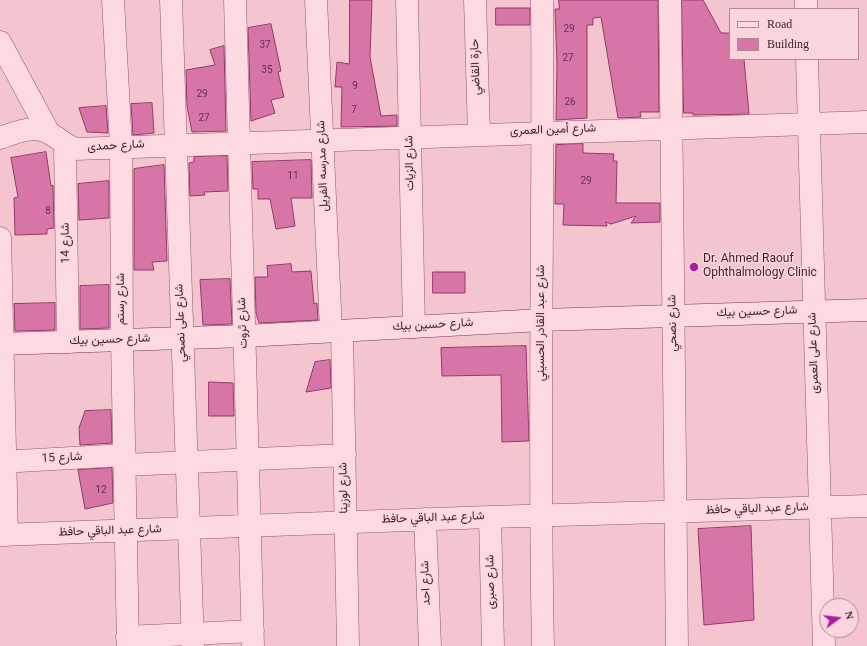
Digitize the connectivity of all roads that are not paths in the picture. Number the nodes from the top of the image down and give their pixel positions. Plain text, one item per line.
1 (113, 0) edge
2 (171, 0) edge
3 (235, 0) edge
4 (316, 0) edge
5 (407, 0) edge
6 (475, 0) edge
7 (542, 0) edge
8 (670, 0) edge
9 (0, 42) edge
10 (807, 60) edge
11 (867, 122) edge
12 (809, 123) junction
13 (672, 127) junction
14 (543, 132) junction
15 (479, 134) junction
16 (410, 136) junction
17 (0, 138) edge
18 (57, 139) junction
19 (323, 139) junction
20 (239, 142) junction
21 (177, 144) junction
22 (121, 146) junction
23 (0, 238) edge
24 (867, 310) edge
25 (813, 311) junction
26 (674, 315) junction
27 (542, 320) junction
28 (414, 327) junction
29 (337, 331) junction
30 (245, 336) junction
31 (183, 338) junction
32 (122, 340) junction
33 (68, 342) junction
34 (1, 344) edge
35 (345, 455) junction
36 (249, 459) junction
37 (125, 460) junction
38 (3, 461) edge
39 (186, 462) junction
40 (867, 506) edge
41 (820, 508) junction
42 (676, 512) junction
43 (490, 517) junction
44 (540, 517) junction
45 (425, 520) junction
46 (346, 522) junction
47 (249, 526) junction
48 (188, 529) junction
49 (126, 531) junction
50 (3, 535) edge
51 (253, 638) edge
52 (193, 640) edge
53 (128, 641) edge
54 (348, 646) edge
55 (430, 646) edge
56 (493, 646) edge
57 (543, 646) edge
58 (677, 646) edge
59 (824, 646) edge

1 - 22 street, شارع رستم
2 - 21 street, شارع على نصحي
3 - 20 street, شارع ثروت
4 - 19 street, شارع مدرسه الفريل
5 - 16 street, شارع الزيات
6 - 15 street, حارة القاضي
7 - 14 street, شارع عبد القادر الحسيني
8 - 13 street, شارع نصحي
9 - 18 street
10 - 12 street, شارع على العمرى
11 - 12 street, شارع أمين العمرى
12 - 13 street, شارع أمين العمرى
12 - 25 street, شارع على العمرى
13 - 14 street, شارع أمين العمرى
13 - 26 street, شارع نصحي
14 - 15 street, شارع أمين العمرى
14 - 27 street, شارع عبد القادر الحسيني
15 - 16 street, شارع أمين العمرى
16 - 19 street, شارع أمين العمرى
16 - 28 street, شارع الزيات
17 - 18 street, شارع حمدى
18 - 22 street, شارع حمدى
18 - 33 street, شارع 14
19 - 20 street, شارع أمين العمرى
19 - 29 street, شارع مدرسه الفريل
20 - 21 street, شارع حمدى
20 - 30 street, شارع ثروت
21 - 22 street, شارع حمدى
21 - 31 street, شارع على نصحي
22 - 32 street, شارع رستم
23 - 34 street
24 - 25 street, شارع حسين بيك
25 - 26 street, شارع حسين بيك
25 - 41 street, شارع على العمرى
26 - 27 street, شارع حسين بيك
26 - 42 street, شارع نصحي
27 - 28 street, شارع حسين بيك
27 - 44 street, شارع عبد القادر الحسيني
28 - 29 street, شارع حسين بيك
29 - 30 street, شارع حسين بيك
29 - 35 street, شارع لوزينا
30 - 31 street, شارع حسين بيك
30 - 36 street, شارع ثروت
31 - 32 street, شارع حسين بيك
31 - 39 street, شارع على نصحي
32 - 33 street, شارع حسين بيك
32 - 37 street, شارع رستم
33 - 34 street, شارع حسين بيك
34 - 38 street
35 - 36 street, شارع 15
35 - 46 street, شارع لوزينا
36 - 39 street, شارع 15
36 - 47 street, شارع ثروت
37 - 38 street, شارع 15
37 - 39 street, شارع 15
37 - 49 street, شارع رستم
38 - 50 street
39 - 48 street, شارع على نصحي
40 - 41 street, شارع عبد الباقي حافظ
41 - 42 street, شارع عبد الباقي حافظ
41 - 59 street, شارع على العمرى
42 - 44 street, شارع عبد الباقي حافظ
42 - 58 street, شارع نصحي
43 - 44 street, شارع عبد الباقي حافظ
43 - 45 street, شارع عبد الباقي حافظ
43 - 56 street, شارع صبرى
44 - 57 street, شارع عبد القادر الحسيني
45 - 46 street, شارع عبد الباقي حافظ
45 - 55 street, شارع احد
46 - 47 street, شارع عبد الباقي حافظ
46 - 54 street, شارع لوزينا
47 - 48 street, شارع عبد الباقي حافظ
47 - 51 street, شارع ثروت
48 - 49 street, شارع عبد الباقي حافظ
48 - 52 street, شارع على نصحي
49 - 50 street, شارع عبد الباقي حافظ
49 - 53 street, شارع رستم
51 - 52 street
52 - 53 street

